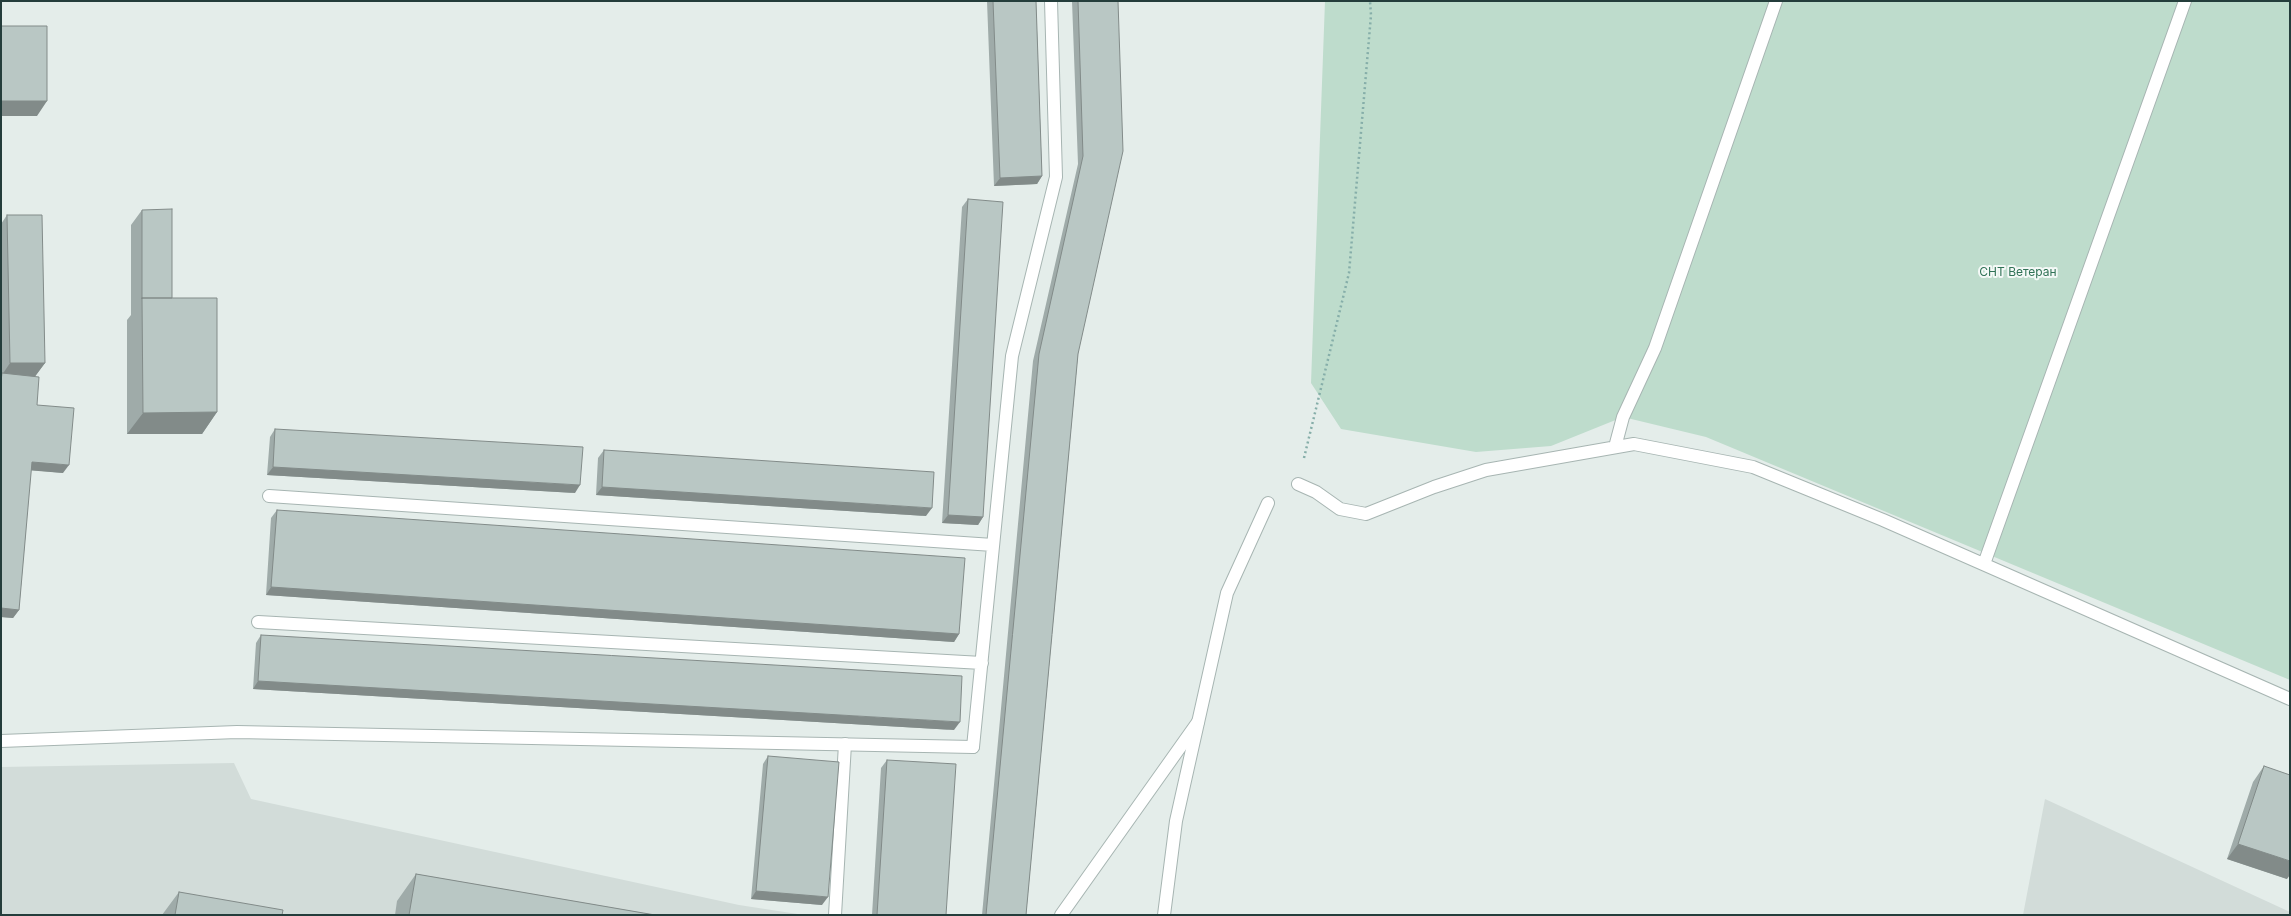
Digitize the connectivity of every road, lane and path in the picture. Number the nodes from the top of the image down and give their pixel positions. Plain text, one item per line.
1 (1051, 1) edge
2 (1370, 1) edge
3 (1776, 1) edge
4 (2185, 1) edge
5 (1615, 447) junction
6 (1298, 484) joint
7 (269, 496) dead end
8 (1268, 503) dead end
9 (993, 545) junction
10 (1984, 564) junction
11 (258, 622) dead end
12 (982, 663) junction
13 (2290, 699) edge
14 (1198, 722) junction
15 (1, 741) edge
16 (846, 744) junction
17 (835, 915) edge
18 (1061, 915) edge
19 (1164, 915) edge

1 - 9 street
2 - 6 path
3 - 5 street
4 - 10 street
5 - 6 street
5 - 10 street
7 - 9 street
8 - 14 street
9 - 12 street
10 - 13 street
11 - 12 street
12 - 16 street
14 - 18 street
14 - 19 street
15 - 16 street
16 - 17 street

